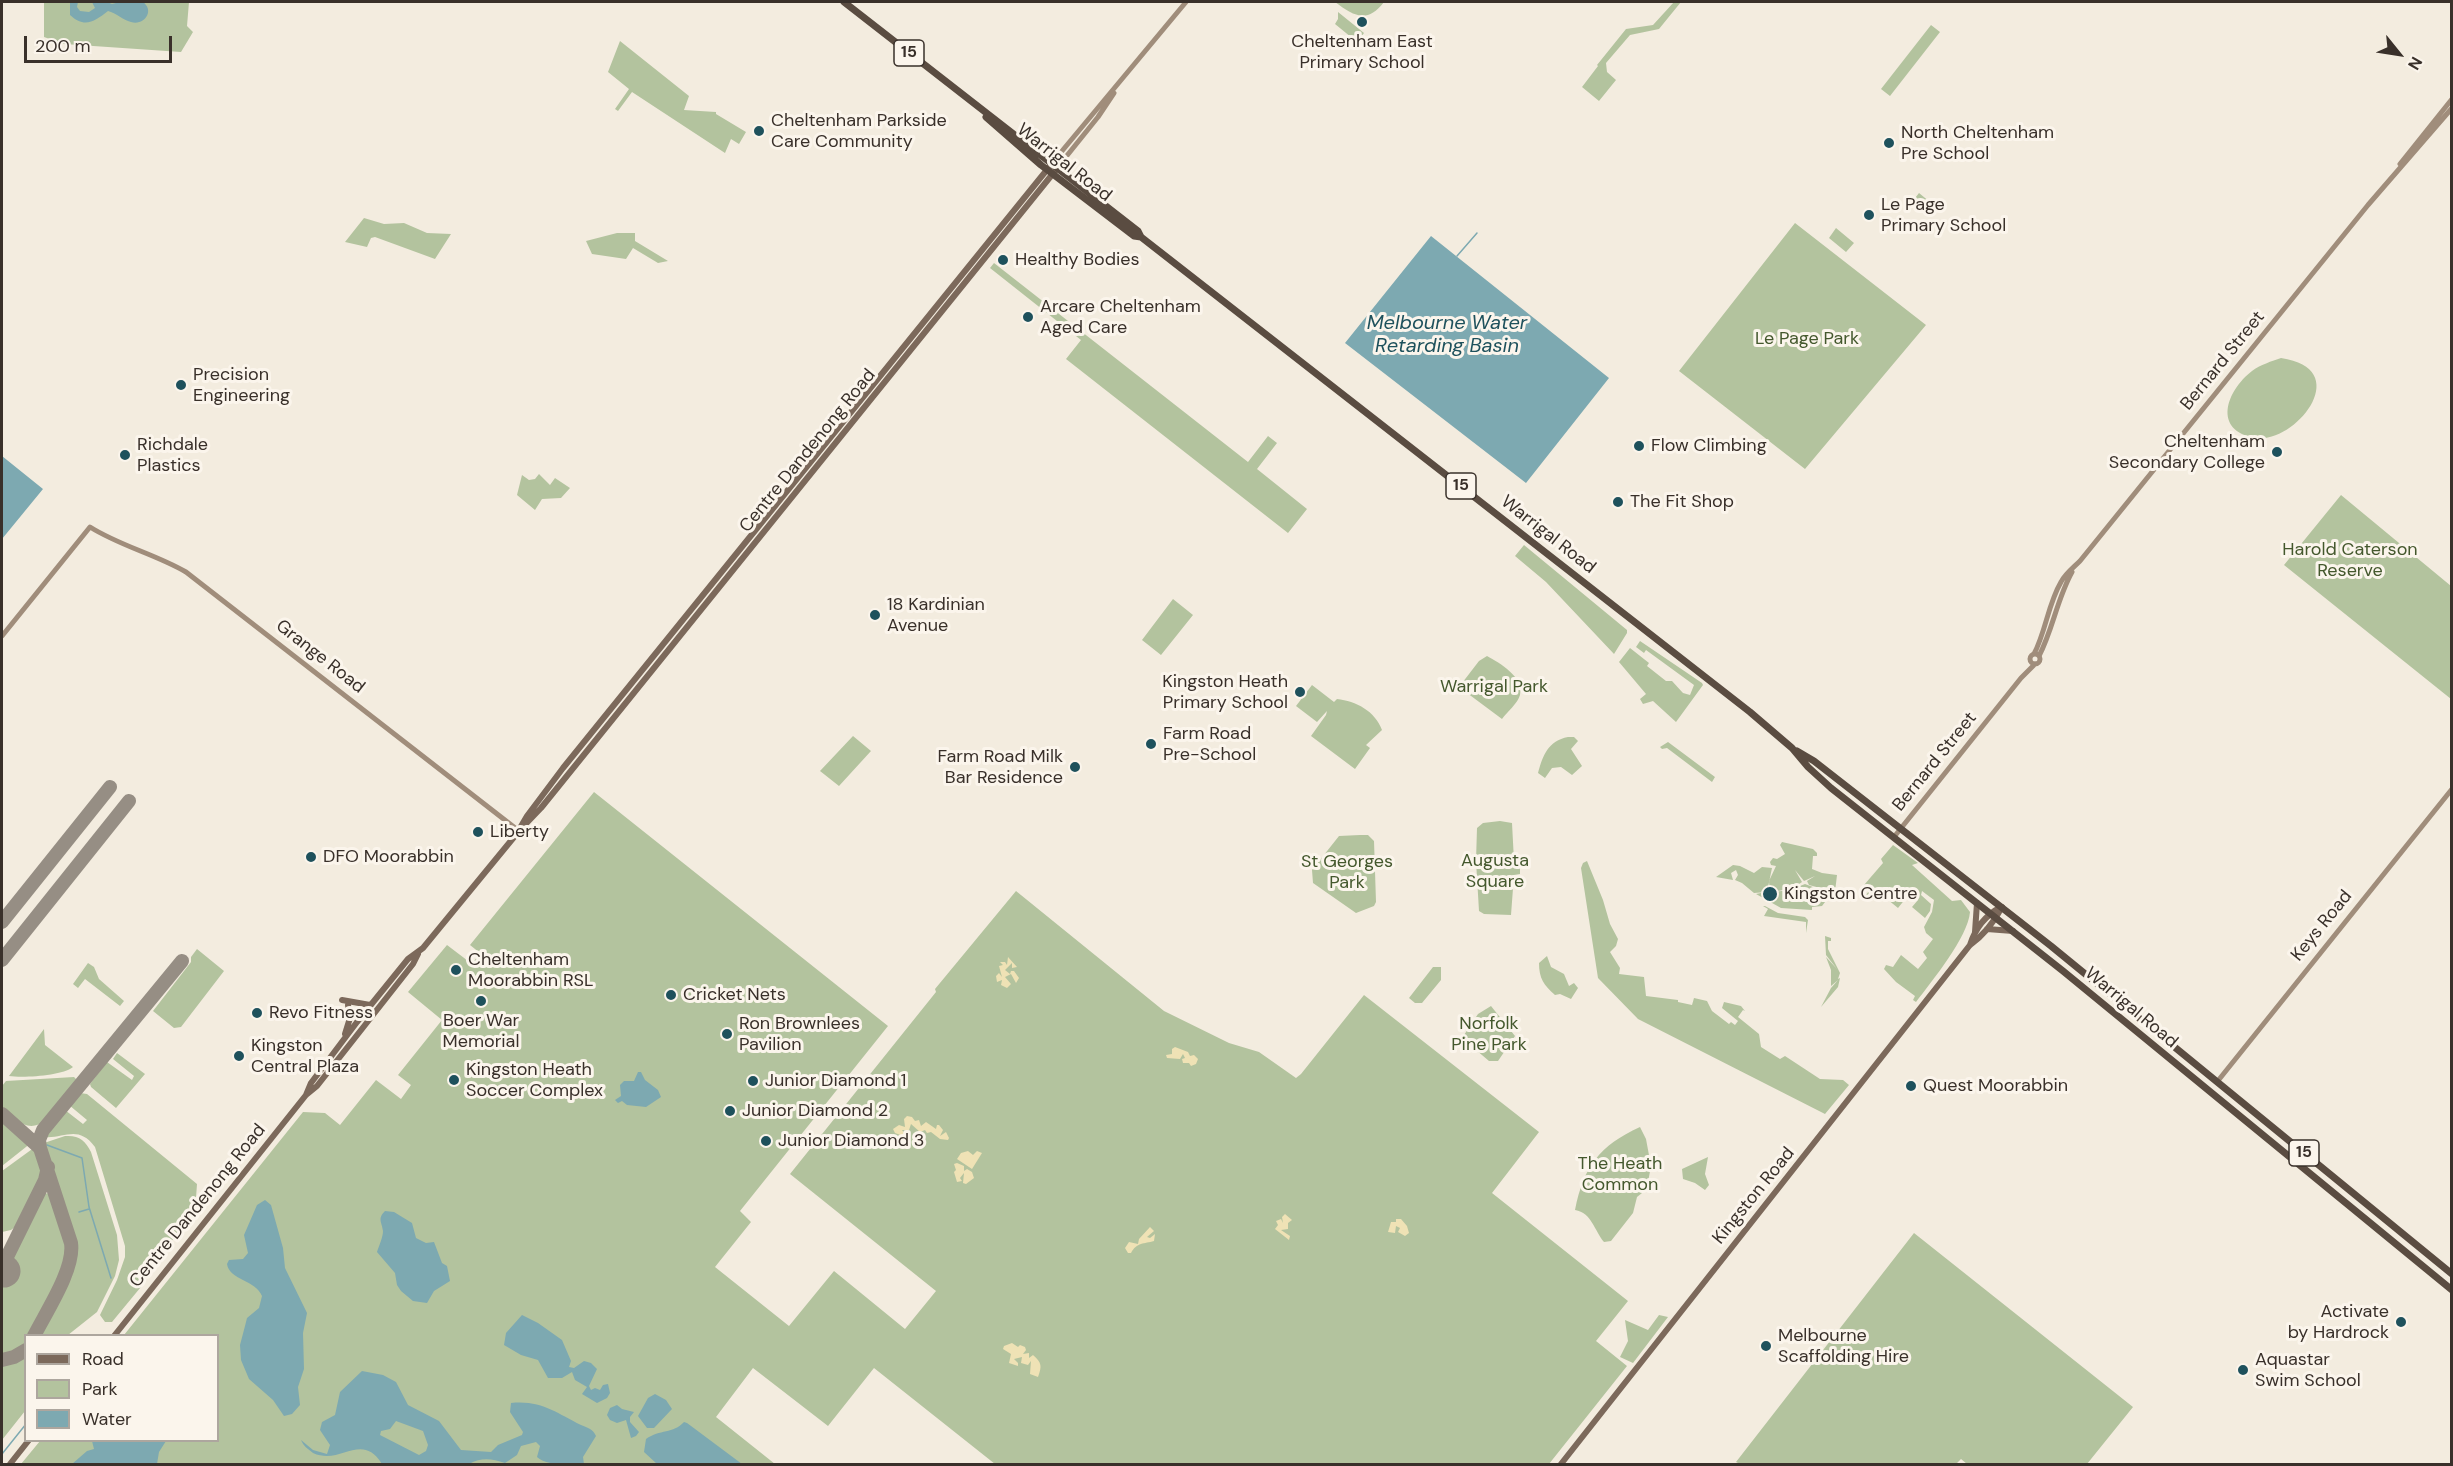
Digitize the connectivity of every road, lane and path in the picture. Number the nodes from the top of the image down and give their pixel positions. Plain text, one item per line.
1 (844, 2) edge
2 (1186, 2) edge
3 (2451, 99) edge
4 (2451, 108) edge
5 (1052, 169) junction
6 (2393, 175) junction
7 (2, 636) edge
8 (1792, 748) junction
9 (2451, 789) edge
10 (1902, 828) junction
11 (519, 831) junction
12 (1894, 837) junction
13 (1977, 903) junction
14 (2002, 907) junction
15 (1993, 916) junction
16 (1987, 929) junction
17 (2013, 931) junction
18 (1975, 933) junction
19 (1970, 945) junction
20 (419, 953) junction
21 (342, 1000) dead end
22 (348, 1005) dead end
23 (370, 1005) junction
24 (343, 1040) junction
25 (2217, 1082) junction
26 (2209, 1092) junction
27 (306, 1095) junction
28 (2389, 1222) junction
29 (2381, 1232) junction
30 (2451, 1274) edge
31 (2451, 1290) edge
32 (115, 1334) edge
33 (27, 1442) edge
34 (10, 1464) edge
35 (1561, 1464) edge

1 - 5 highway, Warrigal Road / 15
2 - 5 street, Centre Dandenong Road
3 - 6 street, Bernard Street
4 - 6 street, Bernard Street
5 - 8 highway, Warrigal Road / 15
5 - 11 main road, Centre Dandenong Road
6 - 10 street, Bernard Street
7 - 11 street, Grange Road
8 - 10 highway, Warrigal Road / 15
8 - 12 highway, Warrigal Road / 15
9 - 25 street, Keys Road
10 - 12 street, Bernard Street
10 - 14 highway, Warrigal Road / 15
11 - 20 main road, Centre Dandenong Road
12 - 13 highway, Warrigal Road / 15
13 - 15 highway, Warrigal Road / 15
13 - 18 main road
14 - 15 main road, Kingston Road
14 - 25 highway, Warrigal Road / 15
15 - 16 main road, Kingston Road
15 - 17 highway, Warrigal Road / 15
15 - 18 main road, Kingston Road
16 - 17 main road
16 - 19 main road, Kingston Road
17 - 26 highway, Warrigal Road / 15
18 - 19 main road, Kingston Road
19 - 35 main road, Kingston Road
20 - 23 main road, Centre Dandenong Road
20 - 27 main road, Centre Dandenong Road
21 - 23 main road
22 - 24 main road
23 - 24 main road, Centre Dandenong Road
24 - 27 main road, Centre Dandenong Road
25 - 26 highway
25 - 28 highway, Warrigal Road / 15
26 - 29 highway, Warrigal Road / 15
27 - 32 main road, Centre Dandenong Road
28 - 29 highway
28 - 30 highway, Warrigal Road / 15
29 - 31 highway, Warrigal Road / 15
33 - 34 main road

